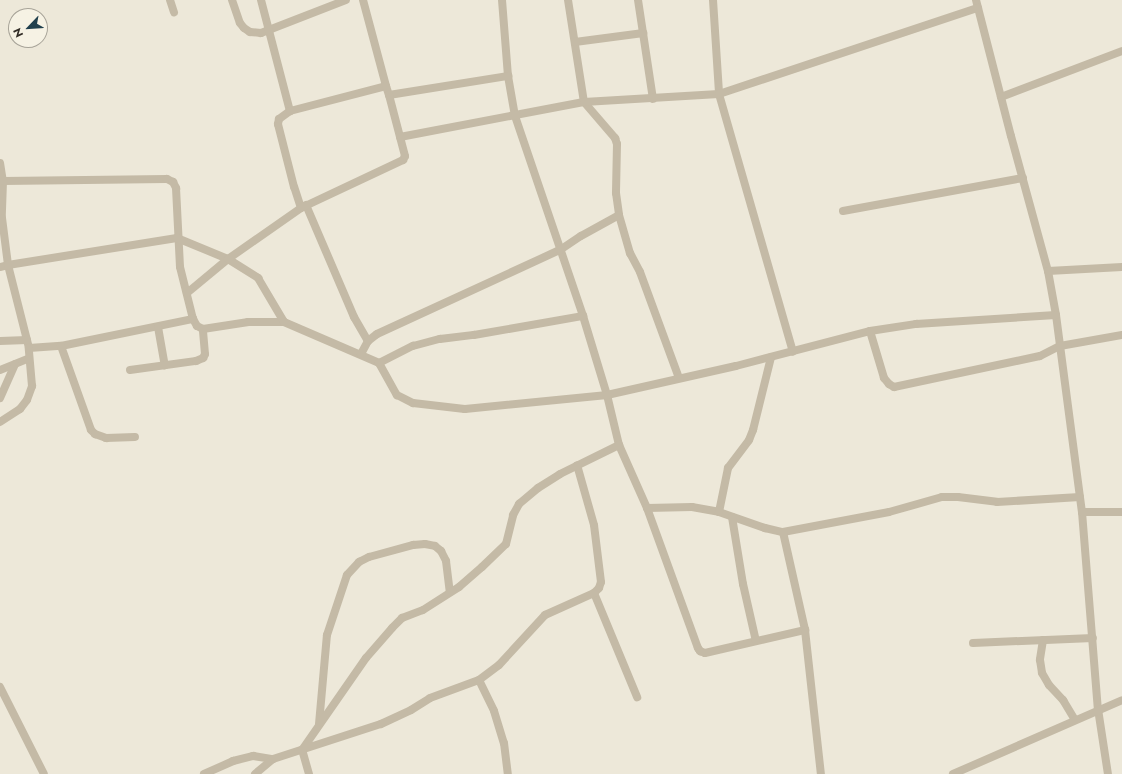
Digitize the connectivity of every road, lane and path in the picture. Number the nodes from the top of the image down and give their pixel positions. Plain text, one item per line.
1 (170, 0) edge
2 (232, 0) edge
3 (262, 0) edge
4 (346, 0) edge
5 (363, 0) edge
6 (502, 0) edge
7 (568, 0) edge
8 (638, 0) edge
9 (713, 0) edge
10 (977, 4) edge
11 (174, 12) dead end
12 (269, 30) junction
13 (643, 33) junction
14 (575, 42) junction
15 (1122, 51) edge
16 (508, 76) junction
17 (386, 86) junction
18 (719, 94) junction
19 (389, 95) junction
20 (1001, 98) junction
21 (653, 99) junction
22 (584, 102) junction
23 (290, 111) junction
24 (515, 116) junction
25 (400, 137) junction
26 (0, 163) edge
27 (1023, 178) junction
28 (3, 181) junction
29 (304, 206) junction
30 (843, 211) dead end
31 (619, 215) junction
32 (177, 238) junction
33 (560, 250) junction
34 (228, 259) junction
35 (4, 266) edge
36 (1122, 267) edge
37 (1048, 271) junction
38 (186, 293) junction
39 (1056, 315) junction
40 (583, 316) junction
41 (193, 319) junction
42 (284, 322) junction
43 (158, 326) junction
44 (204, 330) junction
45 (870, 331) junction
46 (1122, 335) edge
47 (0, 341) edge
48 (368, 341) junction
49 (28, 344) junction
50 (61, 346) junction
51 (1060, 346) junction
52 (794, 352) junction
53 (361, 354) junction
54 (771, 357) junction
55 (29, 358) junction
56 (379, 363) junction
57 (15, 364) junction
58 (165, 365) junction
59 (0, 370) edge
60 (130, 370) dead end
61 (679, 378) junction
62 (607, 395) junction
63 (0, 398) edge
64 (0, 422) edge
65 (135, 437) dead end
66 (619, 445) junction
67 (577, 465) junction
68 (1080, 497) junction
69 (647, 508) junction
70 (718, 512) junction
71 (1082, 512) junction
72 (1122, 512) edge
73 (732, 517) junction
74 (783, 532) junction
75 (450, 592) junction
76 (594, 593) junction
77 (805, 630) junction
78 (1093, 638) junction
79 (1043, 640) junction
80 (756, 641) junction
81 (973, 643) dead end
82 (479, 680) junction
83 (0, 687) edge
84 (637, 697) dead end
85 (1122, 700) edge
86 (1098, 709) junction
87 (1074, 720) junction
88 (319, 725) junction
89 (302, 750) junction
90 (273, 759) junction
91 (44, 774) edge
92 (204, 774) edge
93 (255, 774) edge
94 (309, 774) edge
95 (508, 774) edge
96 (821, 774) edge
97 (953, 774) edge
98 (1108, 774) edge

1 - 11 street
2 - 12 street
3 - 12 street
4 - 12 street
5 - 17 street
6 - 16 street
7 - 14 street
8 - 13 street
9 - 18 street
10 - 18 street
10 - 20 street
12 - 23 street
13 - 14 street
13 - 21 street
14 - 22 street
15 - 20 street
16 - 19 street
16 - 24 street
17 - 19 street
17 - 23 street
18 - 21 street
18 - 52 street
19 - 25 street
20 - 27 street
21 - 22 street
22 - 24 street
22 - 31 street
23 - 29 street
24 - 25 street
24 - 33 street
25 - 29 street
26 - 28 street
27 - 30 street
27 - 37 street
28 - 32 street
28 - 35 street
29 - 34 street
29 - 48 street
31 - 33 street
31 - 61 street
32 - 34 street
32 - 35 street
32 - 38 street
33 - 40 street
33 - 48 street
34 - 38 street
34 - 42 street
35 - 49 street
36 - 37 street
37 - 39 street
38 - 41 street
39 - 45 street
39 - 51 street
40 - 56 street
40 - 62 street
41 - 43 street
41 - 44 street
42 - 44 street
42 - 53 street
43 - 50 street
43 - 58 street
44 - 58 street
45 - 51 street
45 - 52 street
46 - 51 street
47 - 49 street
48 - 53 street
49 - 50 street
49 - 55 street
50 - 65 street
51 - 68 street
52 - 54 street
53 - 56 street
54 - 61 street
54 - 70 street
55 - 57 street
55 - 64 street
56 - 62 street
57 - 59 street
57 - 63 street
58 - 60 street
61 - 62 street
62 - 66 street
66 - 67 street
66 - 69 street
67 - 75 street
67 - 76 street
68 - 71 street
68 - 74 street
69 - 70 street
69 - 80 street
70 - 73 street
71 - 72 street
71 - 78 street
73 - 74 street
73 - 80 street
74 - 77 street
75 - 88 street
75 - 88 street
76 - 82 street
76 - 84 street
77 - 80 street
77 - 96 street
78 - 79 street
78 - 86 street
79 - 81 street
79 - 87 street
82 - 89 street
82 - 95 street
83 - 91 street
85 - 86 street
86 - 87 street
86 - 98 street
87 - 97 street
88 - 89 street
89 - 90 street
89 - 94 street
90 - 92 street
90 - 93 street

